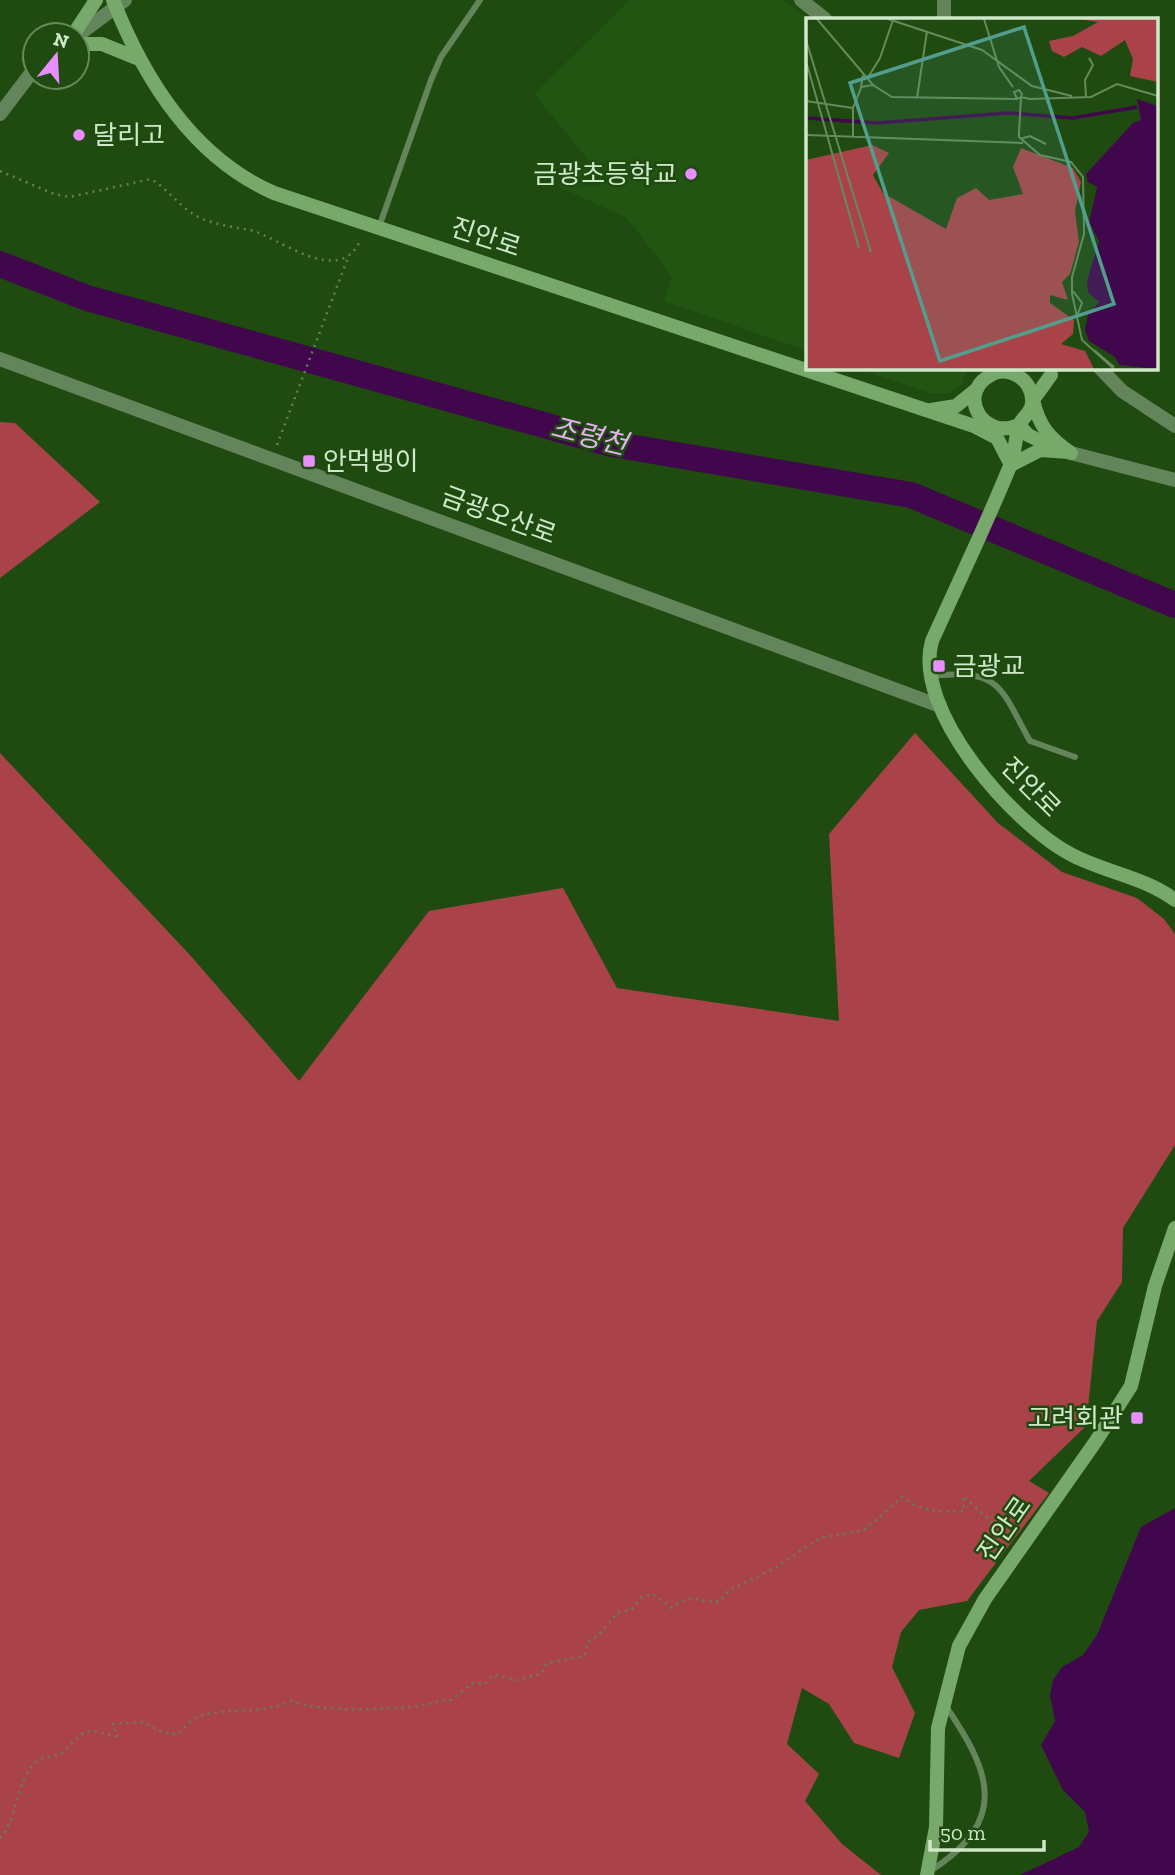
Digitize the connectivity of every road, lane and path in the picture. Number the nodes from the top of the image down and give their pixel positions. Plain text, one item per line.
1 (96, 0) edge
2 (480, 0) edge
3 (801, 0) edge
4 (944, 0) edge
5 (118, 2) edge
6 (824, 18) edge
7 (944, 18) edge
8 (84, 21) edge
9 (91, 23) edge
10 (91, 44) edge
11 (139, 59) junction
12 (21, 86) edge
13 (0, 114) edge
14 (0, 171) edge
15 (372, 225) junction
16 (349, 255) junction
17 (0, 359) edge
18 (1101, 369) edge
19 (1012, 371) edge
20 (1055, 371) edge
21 (982, 379) edge
22 (1033, 400) junction
23 (926, 410) junction
24 (947, 416) junction
25 (988, 425) junction
26 (1019, 425) junction
27 (1175, 426) edge
28 (276, 447) dead end
29 (1071, 453) junction
30 (1011, 465) junction
31 (1175, 480) edge
32 (931, 677) junction
33 (940, 706) junction
34 (1076, 757) dead end
35 (1175, 900) edge
36 (1175, 1228) edge
37 (1048, 1508) junction
38 (942, 1700) junction
39 (0, 1838) edge
40 (928, 1873) edge

1 - 8 main road
2 - 15 lane
3 - 6 street
4 - 7 street
5 - 9 street
5 - 11 main road, 진안로
10 - 11 main road
11 - 15 main road, 진안로
12 - 13 street
14 - 16 path
15 - 16 path
15 - 23 main road, 진안로
16 - 28 path
17 - 33 street, 금광오산로
18 - 27 street
19 - 20 main road
19 - 21 main road
19 - 22 main road
20 - 22 main road
21 - 23 main road
21 - 25 main road
22 - 26 main road
22 - 29 main road
23 - 24 main road, 진안로
24 - 25 main road
24 - 30 main road
25 - 26 main road
25 - 30 main road
26 - 29 main road
26 - 30 main road
29 - 30 main road
29 - 31 street
30 - 32 main road, 진안로
32 - 33 main road, 진안로
32 - 34 lane
33 - 35 main road, 진안로
36 - 37 main road, 진안로
37 - 38 main road, 진안로
37 - 39 path
38 - 40 main road, 진안로
38 - 40 lane

